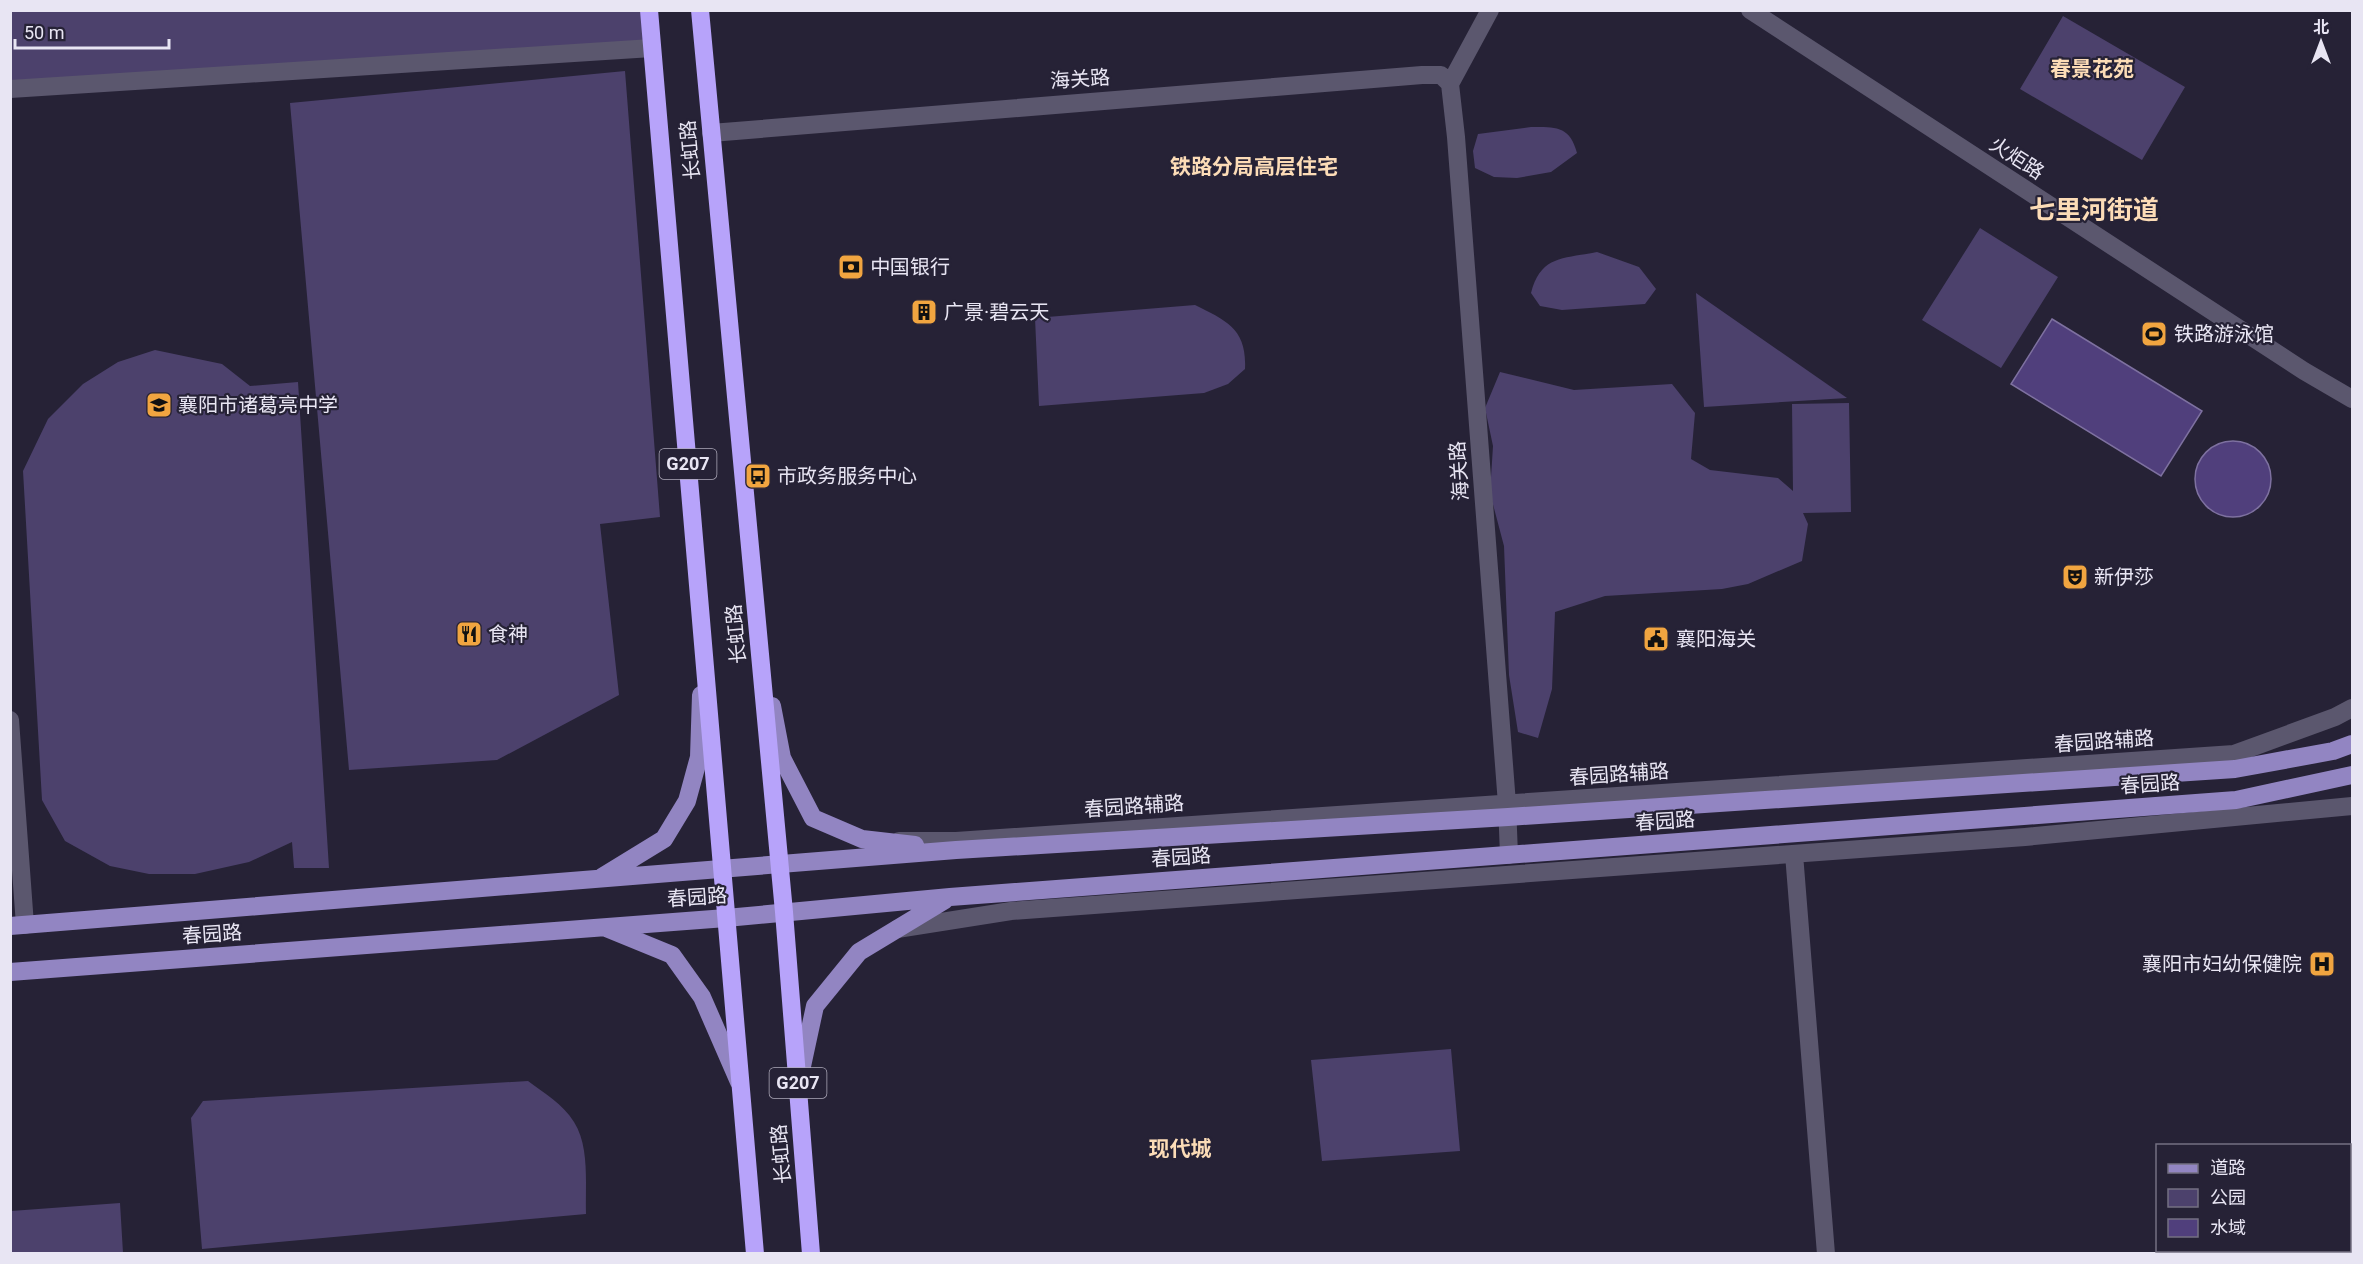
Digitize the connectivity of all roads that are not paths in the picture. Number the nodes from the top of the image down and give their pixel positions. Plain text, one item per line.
1 (649, 10) edge
2 (700, 10) edge
3 (1490, 10) edge
4 (1750, 10) edge
5 (652, 48) junction
6 (1450, 84) junction
7 (10, 89) edge
8 (711, 133) junction
9 (2352, 399) edge
10 (759, 646) junction
11 (703, 649) junction
12 (2352, 708) edge
13 (10, 720) edge
14 (2352, 744) edge
15 (2352, 775) edge
16 (2352, 807) edge
17 (1508, 811) junction
18 (879, 841) junction
19 (956, 850) junction
20 (1794, 854) junction
21 (1509, 855) junction
22 (780, 864) junction
23 (722, 869) junction
24 (599, 879) junction
25 (950, 897) junction
26 (784, 912) junction
27 (726, 918) junction
28 (18, 925) edge
29 (602, 926) junction
30 (897, 929) junction
31 (10, 972) edge
32 (798, 1085) junction
33 (741, 1086) junction
34 (755, 1254) edge
35 (811, 1254) edge
36 (1826, 1254) edge

1 - 5 highway, 长虹路 / G207
2 - 8 highway, 长虹路 / G207
3 - 6 street
4 - 9 street, 火炬路
5 - 7 street
5 - 11 highway, 长虹路 / G207
6 - 8 street, 海关路
6 - 17 street, 海关路
8 - 10 highway, 长虹路 / G207
10 - 18 main road
10 - 22 highway, 长虹路 / G207
11 - 23 highway, 长虹路 / G207
11 - 24 main road
12 - 17 street, 春园路辅路
13 - 28 street
14 - 17 main road, 春园路
15 - 21 main road, 春园路
16 - 20 street
17 - 18 street, 春园路辅路
17 - 19 main road, 春园路
17 - 21 street, 海关路
18 - 19 main road
19 - 22 main road, 春园路
20 - 30 street
20 - 36 street
21 - 25 main road, 春园路
22 - 23 main road, 春园路
22 - 26 highway, 长虹路 / G207
23 - 24 main road, 春园路
23 - 27 highway, 长虹路 / G207
24 - 28 main road, 春园路
25 - 26 main road, 春园路
25 - 30 main road
26 - 27 main road, 春园路
26 - 32 highway, 长虹路 / G207
27 - 29 main road, 春园路
27 - 33 highway, 长虹路 / G207
29 - 31 main road, 春园路
29 - 33 main road
30 - 32 main road
32 - 35 highway, 长虹路 / G207
33 - 34 highway, 长虹路 / G207

